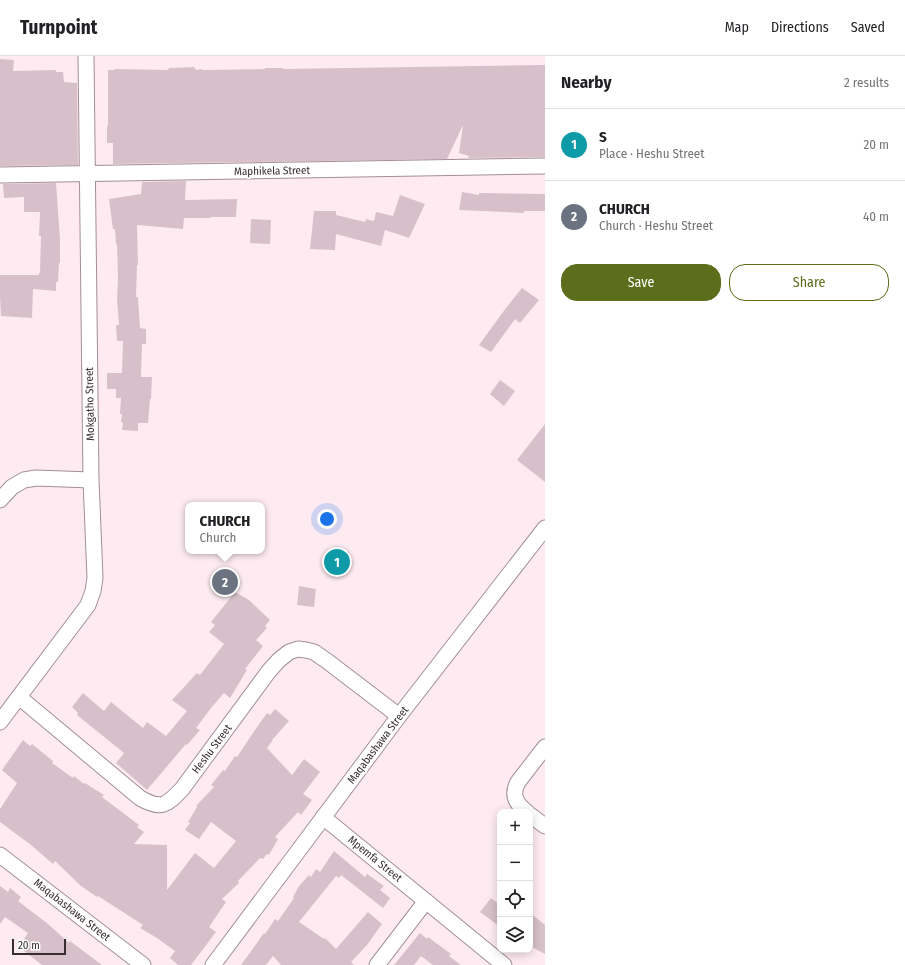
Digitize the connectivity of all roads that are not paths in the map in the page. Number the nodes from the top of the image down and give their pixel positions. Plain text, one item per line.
1 (86, 56) edge
2 (545, 166) edge
3 (88, 174) junction
4 (0, 175) edge
5 (91, 480) junction
6 (0, 500) edge
7 (545, 528) edge
8 (19, 697) junction
9 (399, 716) junction
10 (0, 722) edge
11 (545, 747) edge
12 (523, 809) edge
13 (533, 816) edge
14 (323, 817) junction
15 (545, 826) edge
16 (0, 855) edge
17 (426, 901) junction
18 (143, 965) edge
19 (213, 965) edge
20 (377, 965) edge
21 (504, 965) edge

1 - 3 street, Mokgatho Street
2 - 3 street, Maphikela Street
3 - 4 street, Maphikela Street
3 - 5 street, Mokgatho Street
5 - 6 street
5 - 8 street, Mokgatho Street
7 - 9 street, Maqabashawa Street
8 - 9 street, Heshu Street
8 - 10 street, Mokgatho Street
9 - 14 street, Maqabashawa Street
11 - 12 street
13 - 15 street
14 - 17 street, Mpemfa Street
14 - 19 street, Maqabashawa Street
16 - 18 street, Maqabashawa Street
17 - 20 street
17 - 21 street, Mpemfa Street

